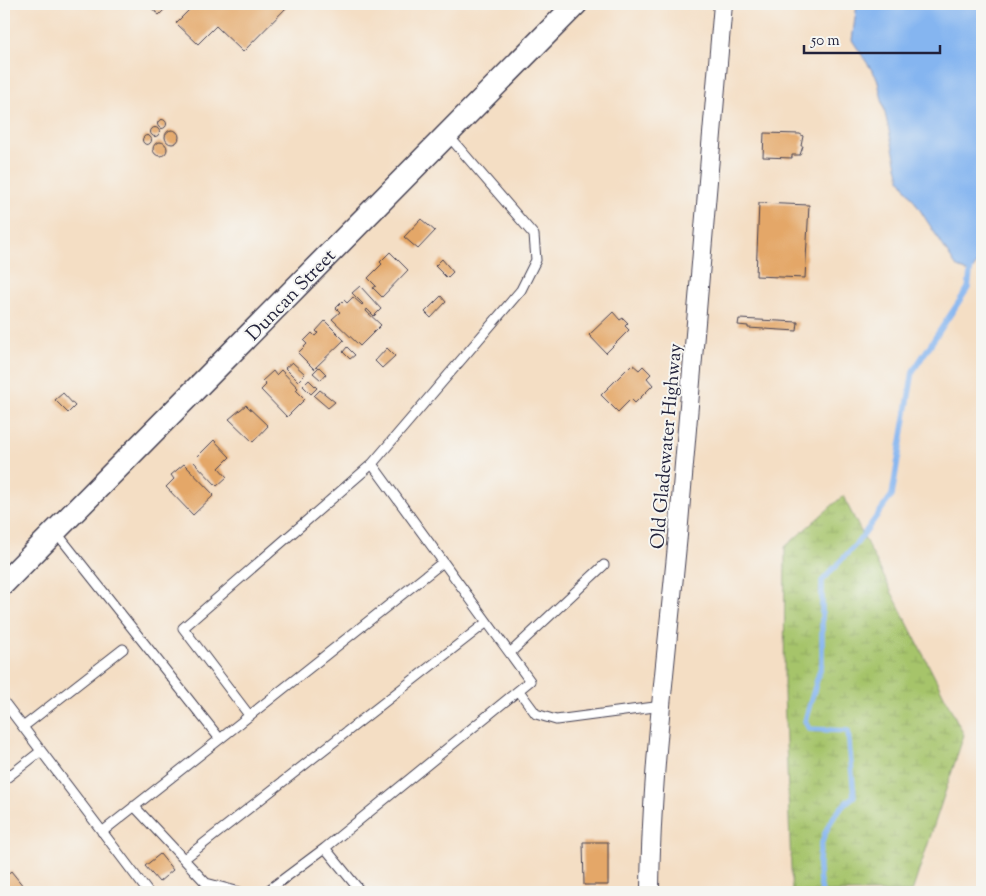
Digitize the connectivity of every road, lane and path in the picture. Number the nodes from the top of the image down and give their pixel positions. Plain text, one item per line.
1 (576, 4) edge
2 (723, 4) edge
3 (447, 134) junction
4 (372, 464) junction
5 (56, 532) junction
6 (443, 562) junction
7 (604, 565) dead end
8 (4, 583) edge
9 (487, 622) junction
10 (123, 648) dead end
11 (510, 653) junction
12 (519, 690) junction
13 (662, 706) junction
14 (6, 708) edge
15 (250, 716) junction
16 (23, 727) junction
17 (220, 738) junction
18 (41, 751) junction
19 (4, 780) edge
20 (134, 806) junction
21 (102, 832) junction
22 (325, 848) junction
23 (184, 859) junction
24 (148, 892) edge
25 (240, 892) edge
26 (266, 892) edge
27 (360, 892) edge
28 (650, 892) edge

1 - 3 street, Duncan Street
2 - 13 street, Old Gladewater Highway
3 - 4 lane
3 - 5 street, Duncan Street
4 - 6 lane
4 - 15 lane
5 - 8 street, Duncan Street
5 - 17 lane
6 - 9 lane
6 - 15 lane
7 - 11 lane
9 - 11 lane
9 - 23 lane
10 - 16 lane
11 - 12 lane
12 - 13 lane
12 - 22 lane
13 - 28 street, Old Gladewater Highway
14 - 16 lane
15 - 17 lane
16 - 18 lane
17 - 20 lane
18 - 19 lane
18 - 21 lane
20 - 21 lane
20 - 23 lane
21 - 24 lane
22 - 26 lane
22 - 27 lane
23 - 25 lane

